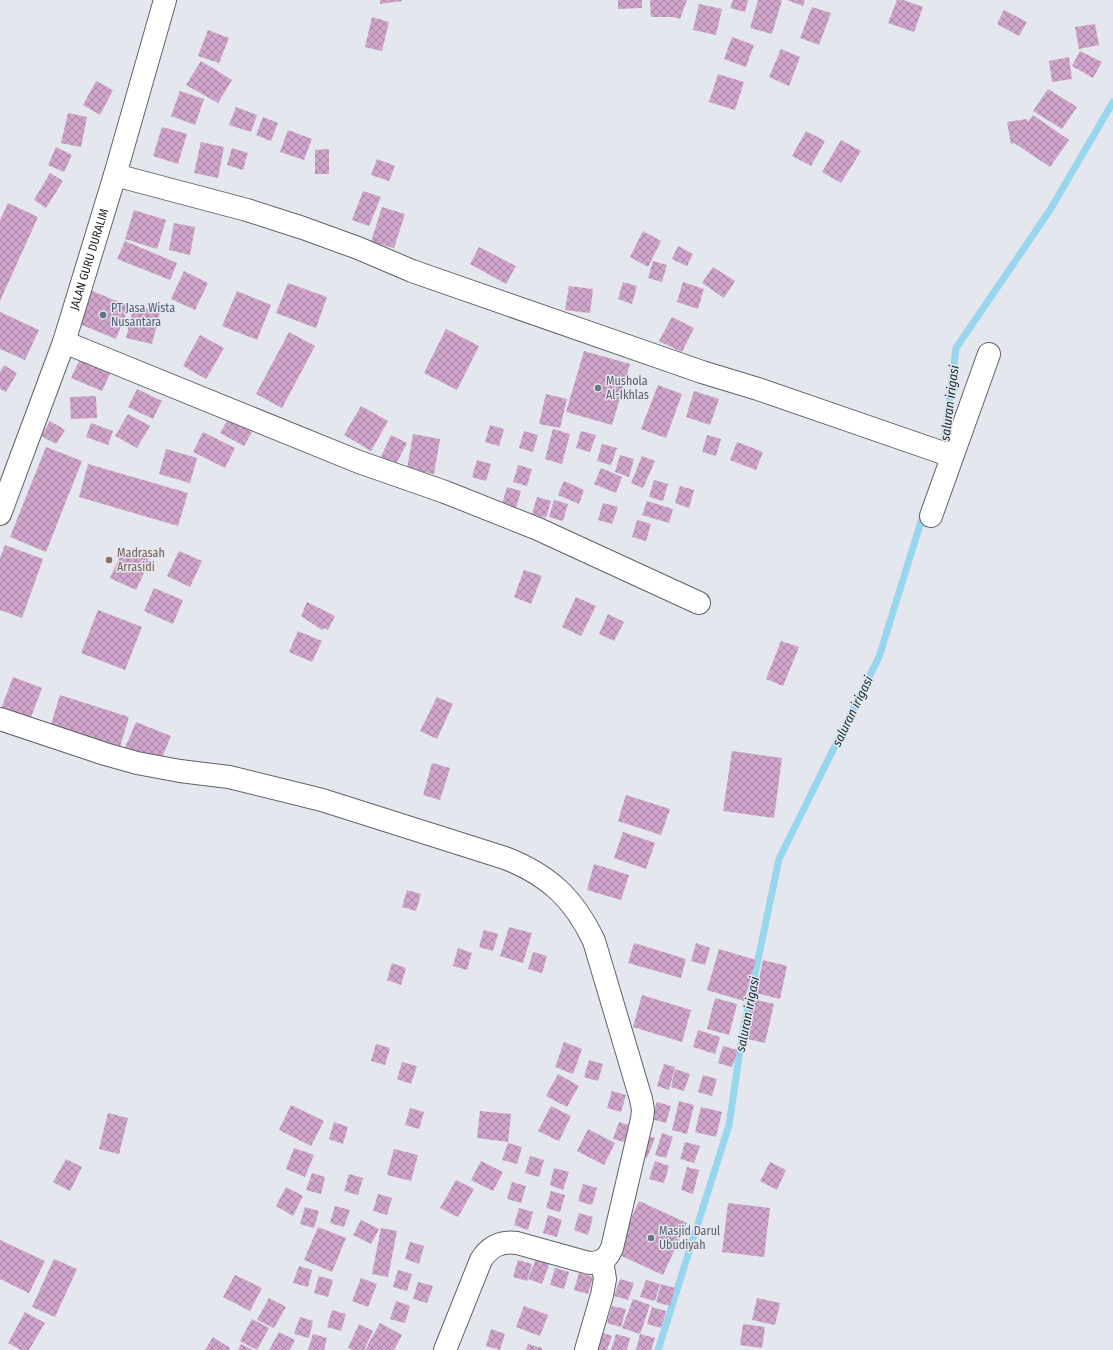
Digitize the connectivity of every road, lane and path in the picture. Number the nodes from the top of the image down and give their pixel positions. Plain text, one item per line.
1 (165, 0) edge
2 (115, 175) junction
3 (64, 342) junction
4 (989, 354) dead end
5 (944, 453) junction
6 (0, 514) edge
7 (931, 516) dead end
8 (699, 603) dead end
9 (0, 719) edge
10 (602, 1261) junction
11 (445, 1350) edge
12 (586, 1350) edge

1 - 2 street, JALAN GURU DURALIM
2 - 3 street, JALAN GURU DURALIM
2 - 5 street
3 - 6 street, JALAN GURU DURALIM
3 - 8 street
4 - 5 street
5 - 7 street
9 - 10 street
10 - 11 street
10 - 12 street

